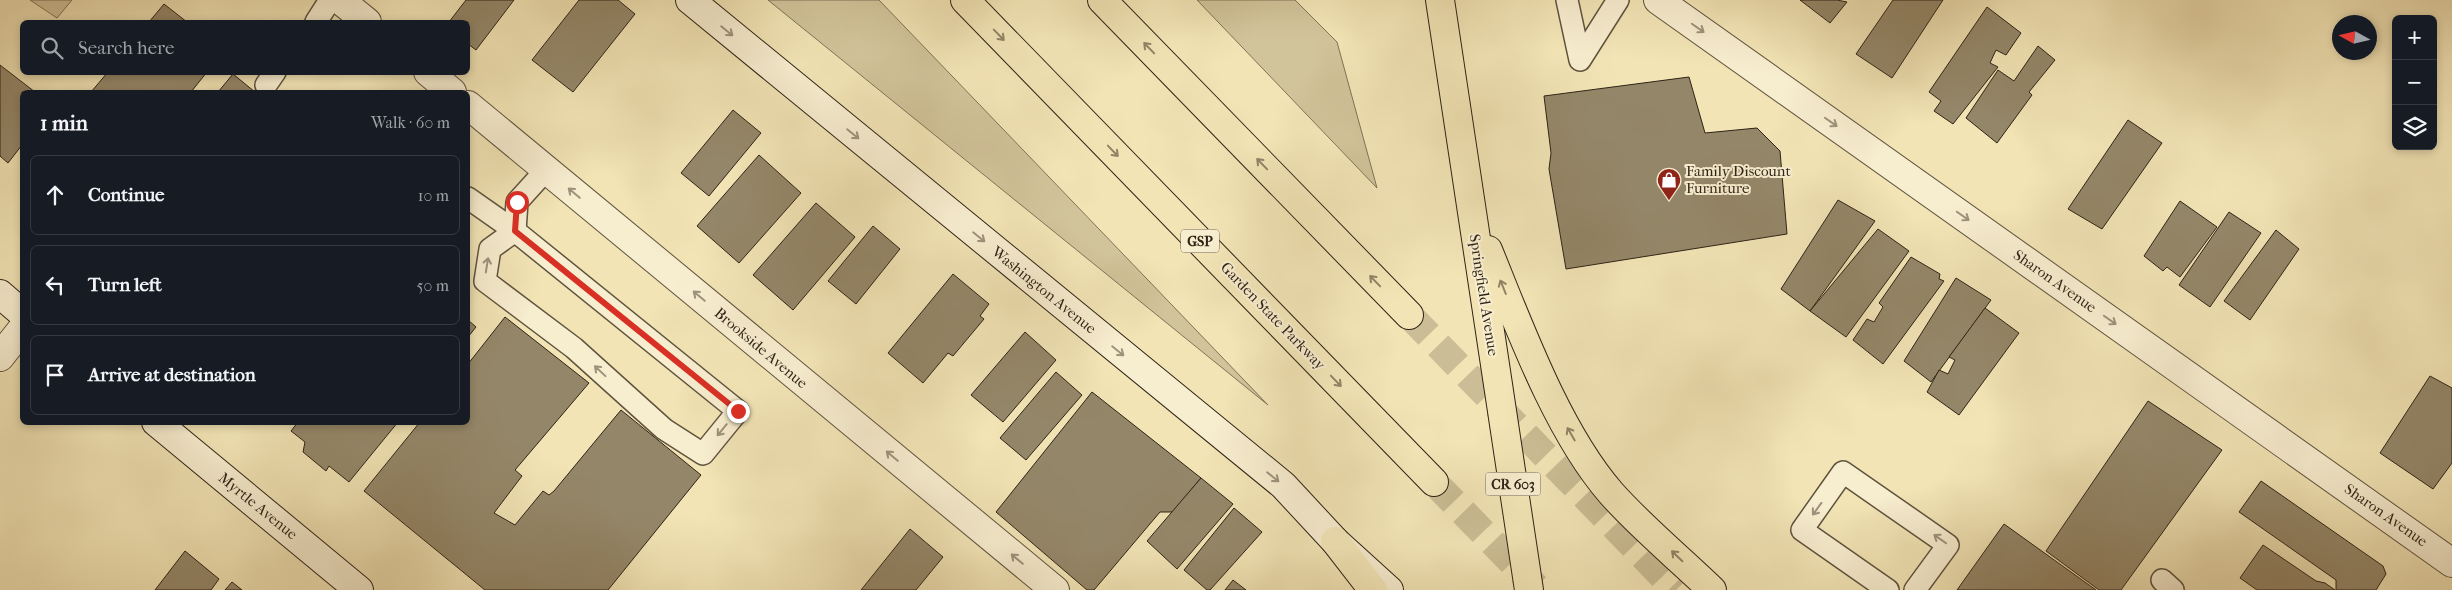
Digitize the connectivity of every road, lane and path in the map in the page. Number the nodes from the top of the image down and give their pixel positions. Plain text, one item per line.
1 (330, 0) edge
2 (340, 0) edge
3 (690, 0) edge
4 (965, 0) edge
5 (1102, 0) edge
6 (1440, 0) edge
7 (1567, 0) edge
8 (1618, 0) edge
9 (1658, 0) edge
10 (317, 20) edge
11 (365, 20) edge
12 (432, 75) edge
13 (450, 90) edge
14 (470, 107) edge
15 (546, 170) junction
16 (470, 199) edge
17 (1471, 207) junction
18 (515, 231) junction
19 (0, 294) edge
20 (20, 311) edge
21 (1409, 316) tunnel mouth
22 (20, 332) edge
23 (0, 357) edge
24 (160, 425) edge
25 (1434, 482) tunnel mouth
26 (1335, 541) junction
27 (2452, 562) edge
28 (359, 590) edge
29 (1055, 590) edge
30 (1372, 590) edge
31 (1388, 590) edge
32 (1529, 590) edge
33 (1712, 590) edge
34 (1888, 590) edge
35 (1915, 590) edge

1 - 10 lane
2 - 11 street
3 -> 26 street, Washington Avenue
4 -> 25 main road, Garden State Parkway / GSP
21 -> 5 main road
6 - 17 main road, Springfield Avenue / CR 603
7 - 8 lane
9 -> 27 street, Sharon Avenue
12 - 13 street
14 - 15 street, Brookside Avenue
15 - 18 lane
29 -> 15 street, Brookside Avenue
16 - 18 lane
17 - 32 main road, Springfield Avenue / CR 603
33 -> 17 main road
18 -> 18 lane
19 - 20 street
22 - 23 street
24 - 28 street, Myrtle Avenue
26 - 30 main road
26 - 31 street, Washington Avenue
35 -> 34 lane

